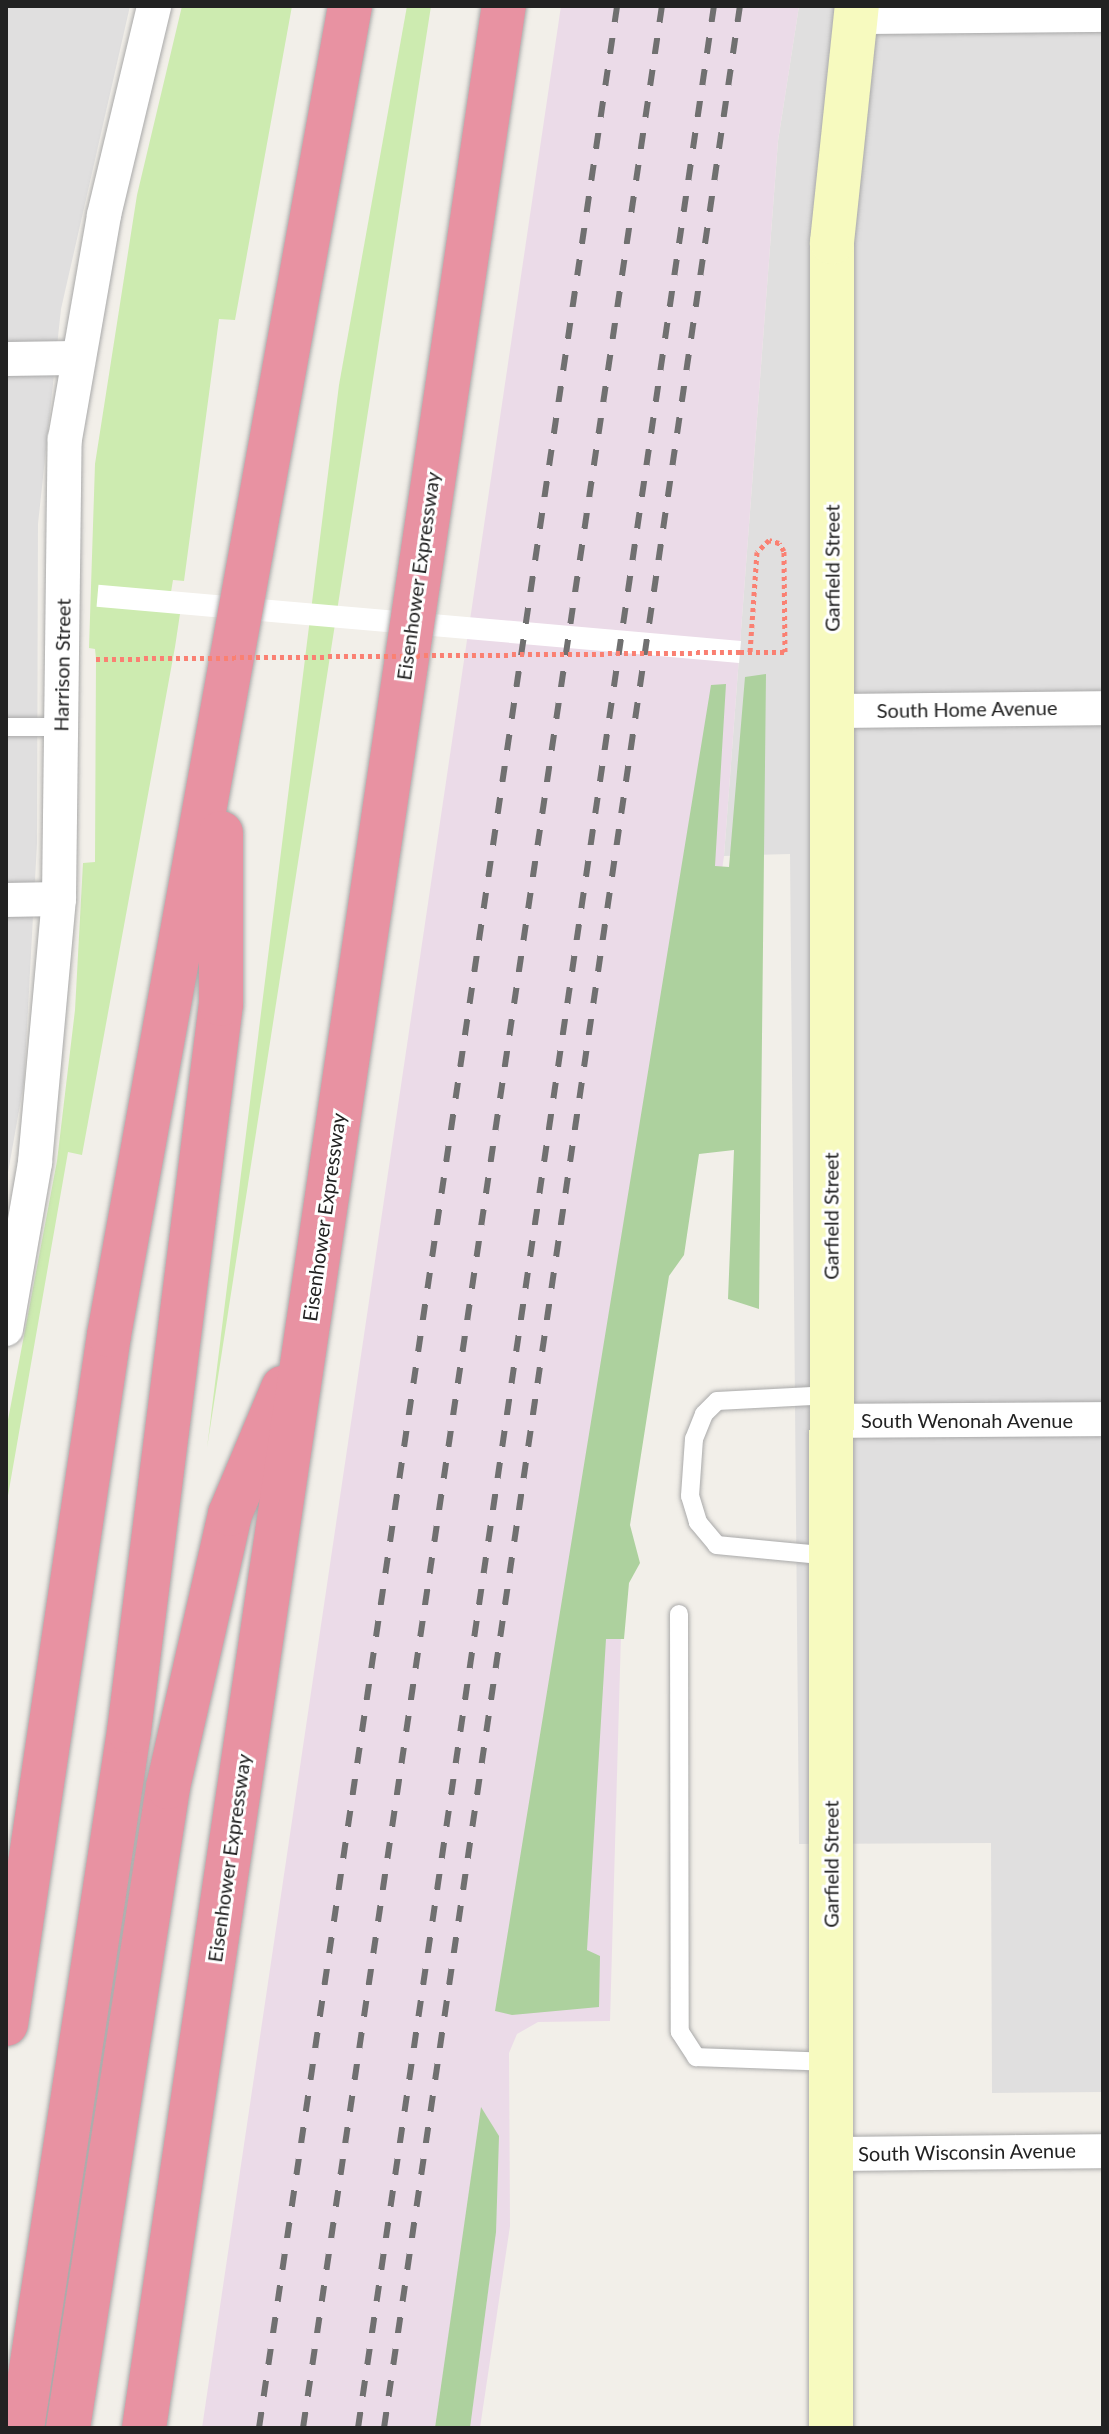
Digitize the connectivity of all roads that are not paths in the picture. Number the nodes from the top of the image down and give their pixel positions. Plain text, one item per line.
1 (154, 6) edge
2 (350, 6) edge
3 (504, 6) edge
4 (857, 11) edge
5 (1103, 15) edge
6 (75, 358) junction
7 (6, 359) edge
8 (1103, 708) edge
9 (831, 711) junction
10 (6, 727) edge
11 (62, 727) junction
12 (220, 727) junction
13 (59, 899) junction
14 (6, 900) edge
15 (15, 1221) edge
16 (308, 1328) junction
17 (6, 1329) edge
18 (831, 1408) junction
19 (1103, 1419) edge
20 (831, 1556) junction
21 (679, 1614) dead end
22 (6, 2024) edge
23 (831, 2062) junction
24 (1103, 2151) edge
25 (831, 2154) junction
26 (22, 2428) edge
27 (68, 2428) edge
28 (144, 2428) edge
29 (831, 2428) edge

1 - 6 street, Harrison Street
2 - 12 highway
3 - 16 highway, Eisenhower Expressway
4 - 5 street
4 - 9 street, Garfield Street
6 - 7 street
6 - 11 street, Harrison Street
8 - 9 street, South Home Avenue
9 - 18 street, Garfield Street
10 - 11 lane
11 - 13 street, Harrison Street
12 - 22 highway
12 - 26 highway
13 - 14 street
13 - 15 street, Harrison Street
15 - 17 street, Harrison Street
16 - 27 highway
16 - 28 highway, Eisenhower Expressway
18 - 19 street, South Wenonah Avenue
18 - 20 street, Garfield Street
18 - 20 lane
20 - 23 street, Garfield Street
21 - 23 lane
23 - 25 street, Garfield Street
24 - 25 street, South Wisconsin Avenue
25 - 29 street, Garfield Street

